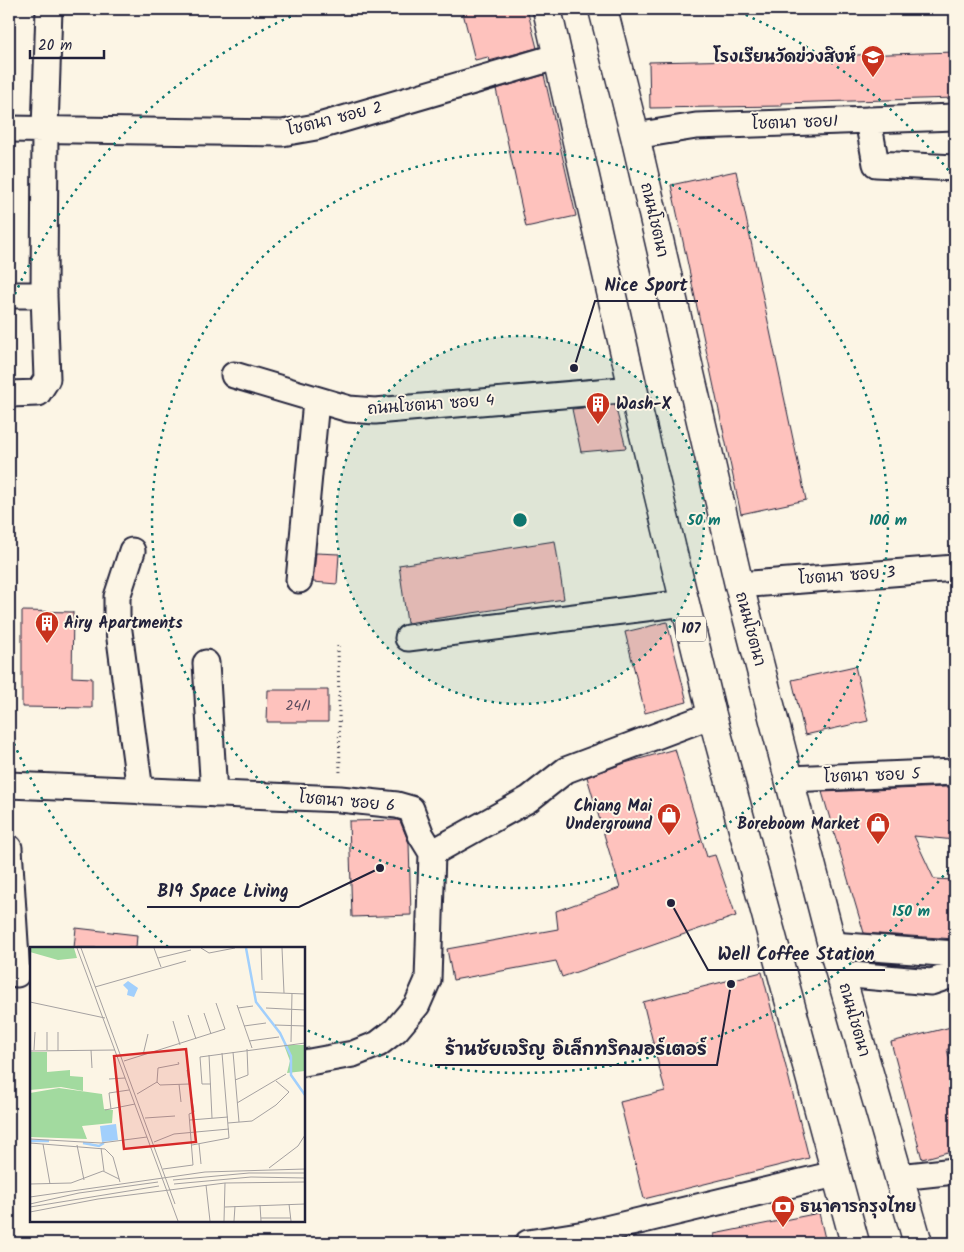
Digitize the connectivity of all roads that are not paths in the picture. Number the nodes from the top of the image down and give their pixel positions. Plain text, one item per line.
1 (48, 9) edge
2 (547, 9) edge
3 (603, 9) edge
4 (559, 56) junction
5 (955, 117) edge
6 (868, 120) junction
7 (9, 128) edge
8 (45, 129) junction
9 (635, 136) junction
10 (955, 168) edge
11 (9, 295) edge
12 (44, 295) junction
13 (234, 375) dead end
14 (633, 389) junction
15 (9, 394) edge
16 (316, 401) junction
17 (132, 551) dead end
18 (955, 568) edge
19 (299, 580) dead end
20 (739, 585) junction
21 (685, 603) junction
22 (408, 638) dead end
23 (206, 663) dead end
24 (712, 716) junction
25 (955, 772) edge
26 (789, 779) junction
27 (9, 785) edge
28 (140, 791) junction
29 (214, 794) junction
30 (9, 848) edge
31 (432, 853) junction
32 (832, 945) junction
33 (955, 954) edge
34 (17, 974) dead end
35 (841, 974) junction
36 (955, 974) edge
37 (305, 1063) edge
38 (955, 1171) edge
39 (835, 1174) junction
40 (899, 1177) junction
41 (584, 1239) edge
42 (528, 1243) edge
43 (855, 1243) edge
44 (918, 1243) edge

1 - 8 street
2 - 4 main road, 107
3 - 9 main road, ถนนโชตนา
4 - 8 street, โชตนา ซอย 2
4 - 14 main road, 107
5 - 6 street, โชตนา ซอย1
6 - 9 street, โชตนา ซอย1
6 - 10 street
7 - 8 street, โชตนา ซอย 2
8 - 12 street
9 - 20 main road, ถนนโชตนา
11 - 12 street
12 - 15 street
13 - 16 street, ถนนโชตนา ซอย 4
14 - 16 street, ถนนโชตนา ซอย 4
14 - 21 main road, 107
16 - 19 street
17 - 28 street
18 - 20 street, โชตนา ซอย 3
20 - 26 main road, ถนนโชตนา
21 - 22 street
21 - 24 main road, 107
23 - 29 street
24 - 31 street
24 - 39 main road, 107
25 - 26 street, โชตนา ซอย 5
26 - 32 main road, ถนนโชตนา
27 - 28 street, โชตนา ซอย 6
28 - 29 street, โชตนา ซอย 6
29 - 31 street, โชตนา ซอย 6
30 - 34 street
31 - 37 street
32 - 33 street
32 - 35 main road, ถนนโชตนา
35 - 36 street
35 - 40 main road, ถนนโชตนา
38 - 40 street
39 - 41 street
39 - 43 main road, 107
40 - 44 main road, ถนนโชตนา
41 - 42 street

